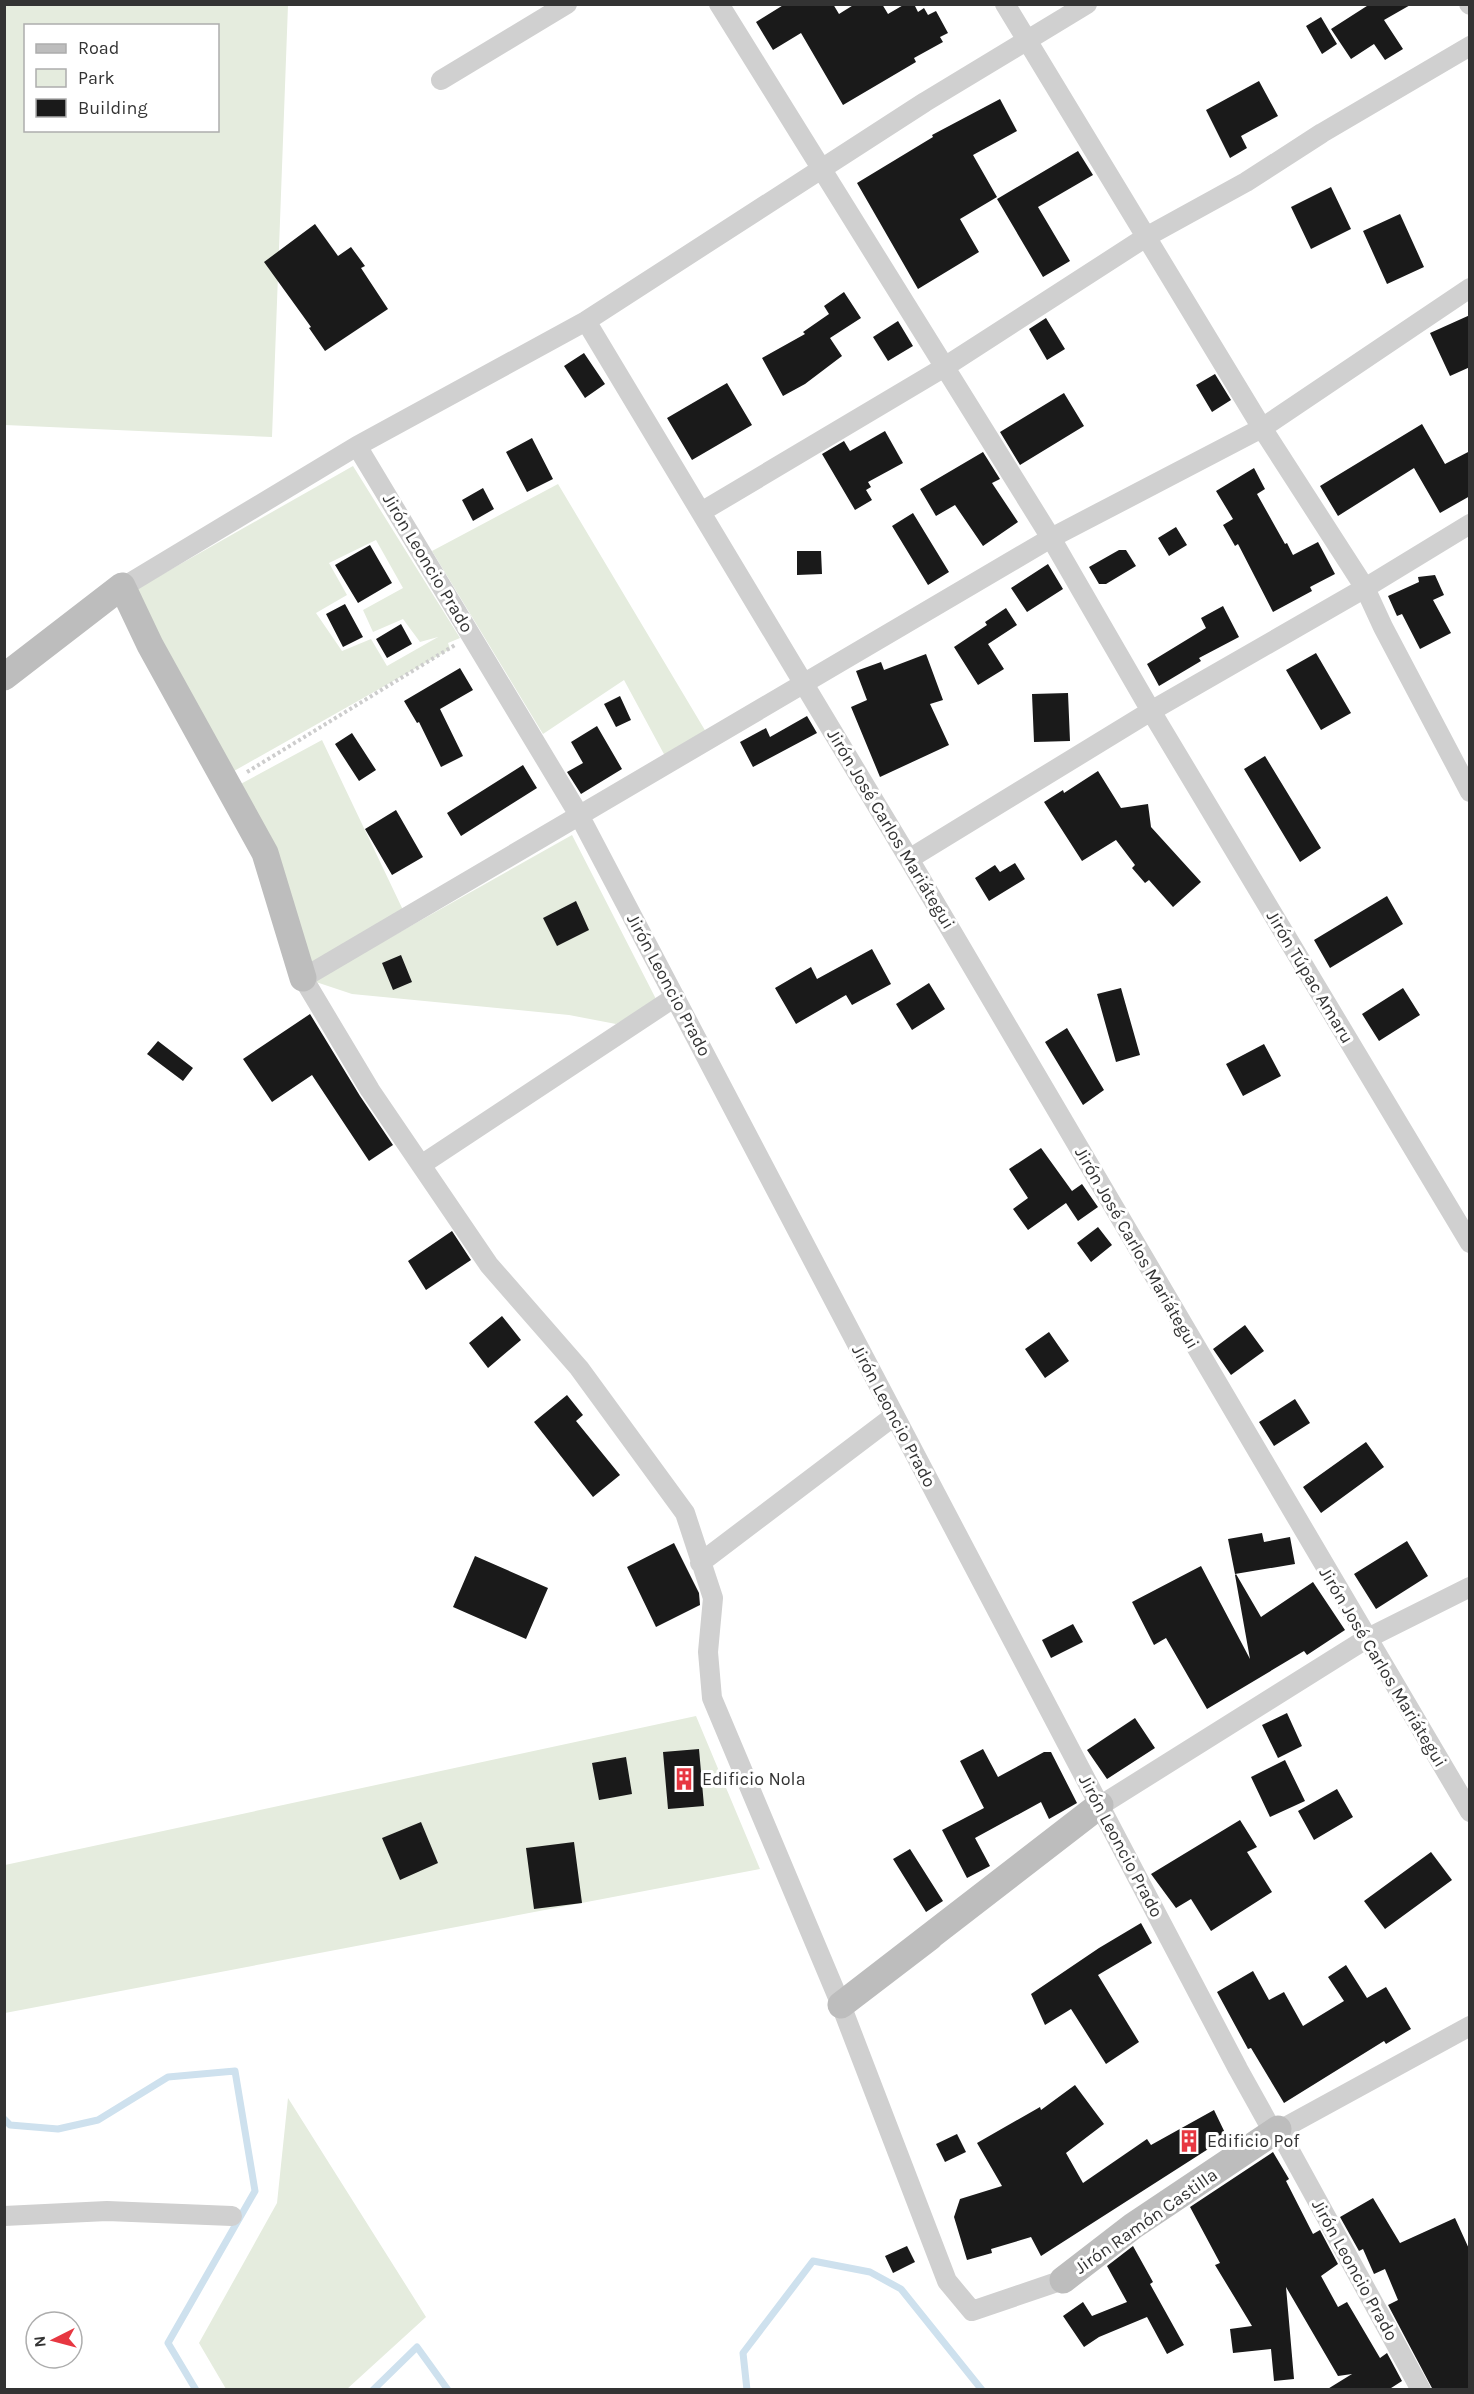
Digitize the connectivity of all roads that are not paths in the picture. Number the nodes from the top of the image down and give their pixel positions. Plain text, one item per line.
1 (567, 4) edge
2 (719, 4) edge
3 (1005, 4) edge
4 (1087, 4) edge
5 (1026, 41) junction
6 (1470, 46) edge
7 (441, 80) dead end
8 (823, 170) junction
9 (1146, 237) junction
10 (1470, 288) edge
11 (586, 321) junction
12 (943, 368) junction
13 (1262, 428) junction
14 (357, 446) junction
15 (701, 512) junction
16 (1470, 524) edge
17 (1051, 538) junction
18 (122, 586) junction
19 (1365, 588) junction
20 (4, 677) edge
21 (804, 684) junction
22 (1151, 711) junction
23 (1470, 792) edge
24 (579, 815) junction
25 (909, 859) junction
26 (303, 978) junction
27 (675, 997) junction
28 (421, 1165) junction
29 (1470, 1243) edge
30 (894, 1416) junction
31 (700, 1563) junction
32 (1470, 1587) edge
33 (1366, 1639) junction
34 (1100, 1805) junction
35 (1470, 1812) edge
36 (841, 2005) junction
37 (1470, 2026) edge
38 (1278, 2129) junction
39 (4, 2216) edge
40 (232, 2216) dead end
41 (1421, 2390) edge

1 - 7 street
2 - 8 street, Jirón Túpac Amaru
3 - 5 street
4 - 5 street
5 - 8 street
5 - 9 street
6 - 9 street
8 - 11 street
8 - 12 street, Jirón Túpac Amaru
9 - 12 street
9 - 13 street
10 - 13 street
11 - 14 street
11 - 15 street, Jirón José Carlos Mariátegui
12 - 15 street
12 - 17 street, Jirón Túpac Amaru
13 - 17 street
13 - 19 street
14 - 18 street
14 - 24 street, Jirón Leoncio Prado
15 - 21 street, Jirón José Carlos Mariátegui
16 - 19 street
17 - 21 street
17 - 22 street, Jirón Túpac Amaru
18 - 20 street
18 - 26 street
19 - 22 street
19 - 23 street
21 - 24 street
21 - 25 street, Jirón José Carlos Mariátegui
22 - 25 street
22 - 29 street, Jirón Túpac Amaru
24 - 26 street
24 - 27 street, Jirón Leoncio Prado
25 - 33 street, Jirón José Carlos Mariátegui
26 - 28 street
27 - 28 street
27 - 30 street, Jirón Leoncio Prado
28 - 31 street
30 - 31 street
30 - 34 street, Jirón Leoncio Prado
31 - 36 street
32 - 33 street
33 - 34 street
33 - 35 street, Jirón José Carlos Mariátegui
34 - 36 street
34 - 38 street, Jirón Leoncio Prado
36 - 38 street, Jirón Ramón Castilla
37 - 38 street, Jirón Ramón Castilla
38 - 41 street, Jirón Leoncio Prado
39 - 40 street

